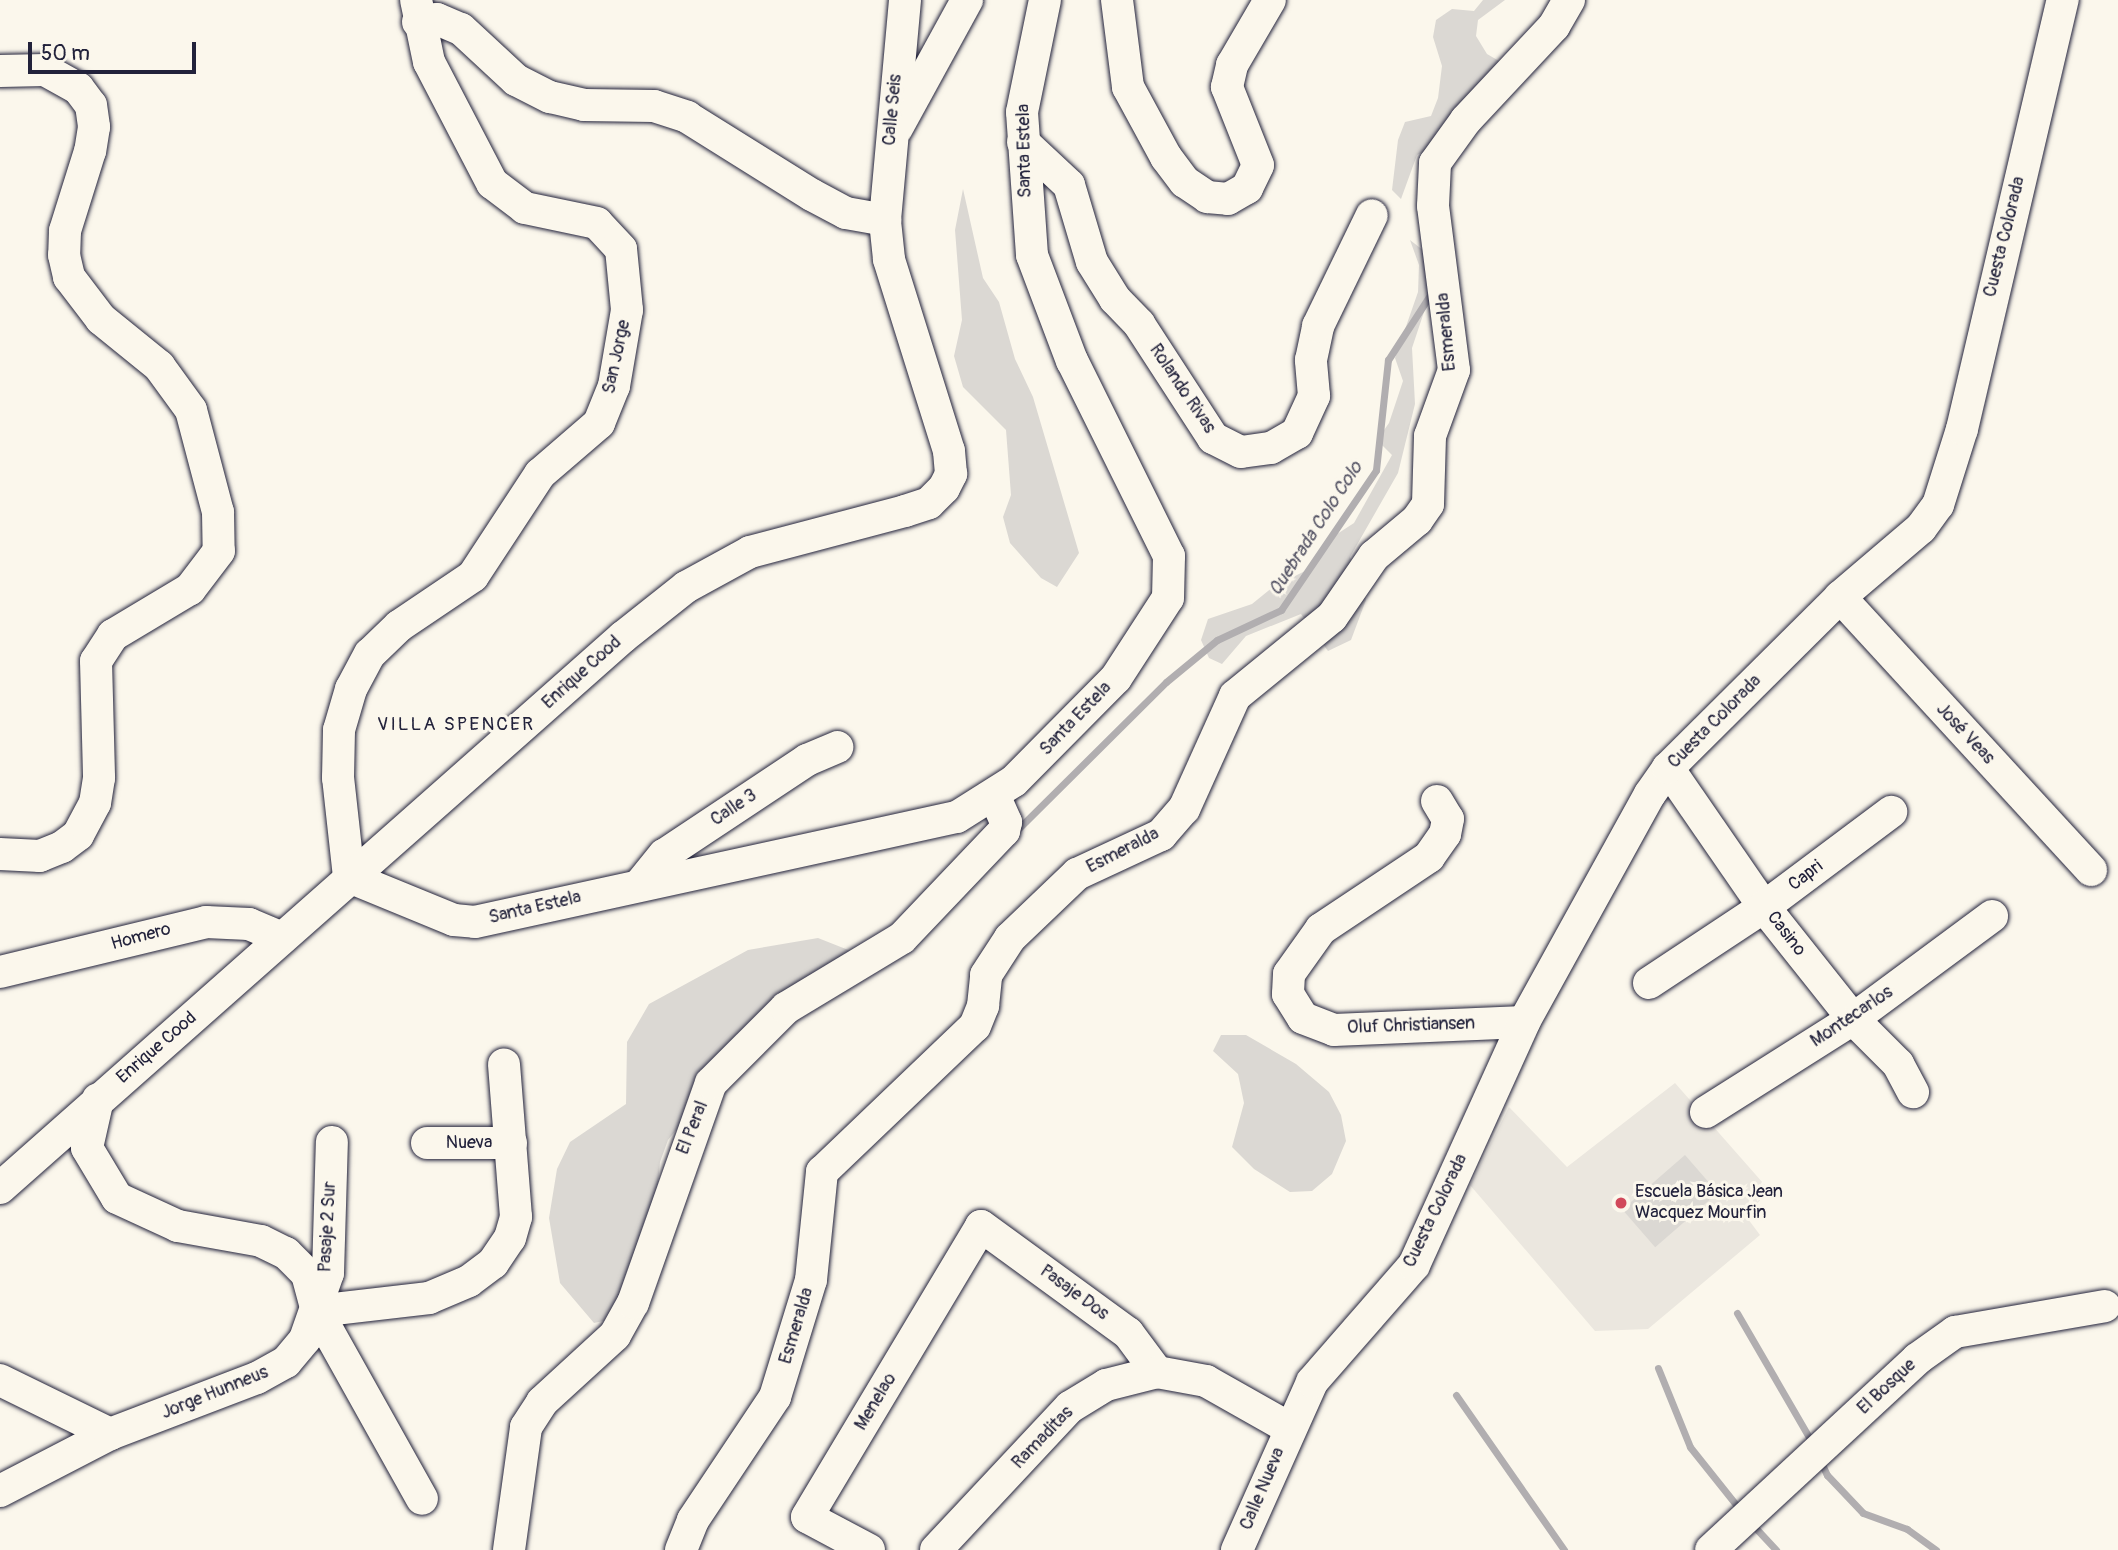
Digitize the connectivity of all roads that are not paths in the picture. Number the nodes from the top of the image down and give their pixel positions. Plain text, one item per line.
1 (905, 0) edge
2 (967, 0) edge
3 (1045, 0) edge
4 (1116, 0) edge
5 (1270, 0) edge
6 (1569, 0) edge
7 (2063, 0) edge
8 (417, 11) edge
9 (0, 71) edge
10 (891, 139) junction
11 (1023, 142) junction
12 (1372, 215) dead end
13 (885, 220) junction
14 (1840, 597) junction
15 (837, 747) dead end
16 (1668, 768) junction
17 (995, 797) junction
18 (1437, 801) dead end
19 (1891, 812) dead end
20 (0, 854) edge
21 (2091, 870) dead end
22 (349, 877) junction
23 (641, 883) junction
24 (1764, 907) junction
25 (1992, 916) dead end
26 (282, 938) junction
27 (0, 972) edge
28 (1649, 983) dead end
29 (1853, 1019) junction
30 (1524, 1022) junction
31 (504, 1063) dead end
32 (1913, 1092) dead end
33 (98, 1099) junction
34 (1706, 1112) dead end
35 (332, 1142) dead end
36 (427, 1143) dead end
37 (512, 1143) junction
38 (0, 1188) edge
39 (981, 1226) joint
40 (2105, 1306) dead end
41 (317, 1311) junction
42 (1157, 1372) junction
43 (0, 1380) edge
44 (1289, 1428) junction
45 (110, 1434) junction
46 (0, 1491) edge
47 (422, 1499) dead end
48 (509, 1550) edge
49 (681, 1550) edge
50 (869, 1550) edge
51 (936, 1550) edge
52 (1237, 1550) edge
53 (1711, 1550) edge

1 - 10 street, Calle Seis
2 - 10 street
3 - 11 street, Santa Estela
4 - 5 street
6 - 49 street, Esmeralda
7 - 14 street, Cuesta Colorada
8 - 13 street
8 - 22 street, San Jorge
9 - 20 street
10 - 13 street, Calle Seis
11 - 12 street, Rolando Rivas
11 - 17 street, Santa Estela
13 - 22 street, Enrique Cood
14 - 16 street, Cuesta Colorada
14 - 21 street, José Veas
15 - 23 street, Calle 3
16 - 24 street, Casino
16 - 30 street, Cuesta Colorada
17 - 23 street, Santa Estela
17 - 48 street, El Peral
18 - 30 street, Oluf Christiansen
19 - 24 street, Capri
22 - 23 street, Santa Estela
22 - 26 street, Enrique Cood
24 - 28 street, Capri
24 - 29 street, Casino
25 - 29 street, Montecarlos
26 - 27 street, Homero
26 - 33 street, Enrique Cood
29 - 32 street, Casino
29 - 34 street, Montecarlos
30 - 44 street, Cuesta Colorada
31 - 37 street
33 - 38 street, Enrique Cood
33 - 41 street
35 - 41 street, Pasaje 2 Sur
36 - 37 street, Nueva
37 - 41 street
39 - 42 street, Pasaje Dos
39 - 50 street, Menelao
40 - 53 street, El Bosque
41 - 45 street, Jorge Hunneus
41 - 47 street
42 - 44 street, Ramaditas
42 - 51 street, Ramaditas
43 - 45 street
44 - 52 street, Calle Nueva
45 - 46 street, Jorge Hunneus

